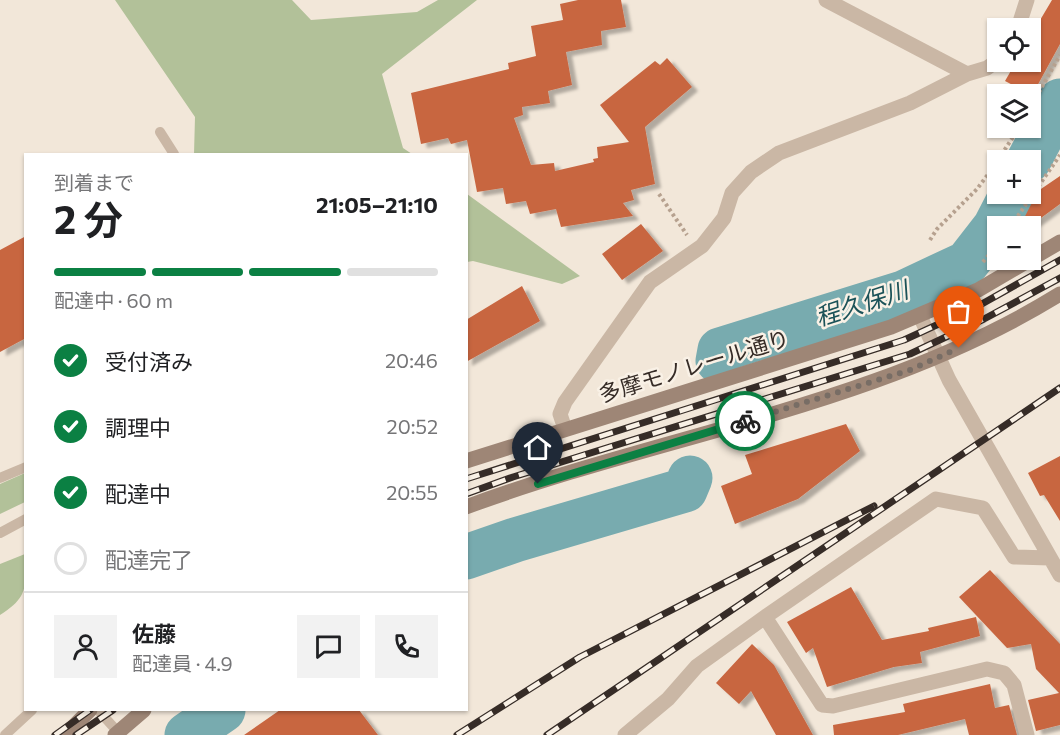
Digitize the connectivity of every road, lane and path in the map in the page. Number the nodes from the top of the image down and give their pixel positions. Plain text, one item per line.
1 (826, 0) edge
2 (1027, 0) edge
3 (1021, 18) edge
4 (1060, 55) edge
5 (987, 68) edge
6 (967, 74) junction
7 (1041, 89) edge
8 (160, 132) dead end
9 (173, 153) edge
10 (1060, 156) edge
11 (987, 176) edge
12 (659, 194) dead end
13 (1018, 216) edge
14 (930, 240) dead end
15 (1060, 242) edge
16 (702, 246) junction
17 (987, 258) edge
18 (978, 269) dead end
19 (1060, 294) edge
20 (920, 316) junction
21 (938, 358) junction
22 (565, 429) junction
23 (468, 460) edge
24 (24, 468) edge
25 (0, 478) edge
26 (468, 506) edge
27 (24, 520) edge
28 (0, 533) edge
29 (1050, 558) junction
30 (1060, 575) edge
31 (765, 617) junction
32 (31, 711) edge
33 (89, 711) edge
34 (99, 711) edge
35 (143, 711) edge
36 (116, 734) edge
37 (5, 735) edge
38 (65, 735) edge
39 (625, 735) edge
40 (1027, 735) edge

1 - 6 street
2 - 3 street
4 - 7 path
5 - 6 street
6 - 16 street
8 - 9 lane
10 - 13 path
11 - 14 path
12 - 16 path
15 - 20 main road, 多摩モノレール通り
16 - 22 street
17 - 18 path
19 - 21 main road
20 - 21 street
20 - 22 main road, 多摩モノレール通り
21 - 26 main road
21 - 29 street
22 - 23 main road, 多摩モノレール通り
24 - 25 lane
27 - 28 lane
29 - 30 street
29 - 31 street
31 - 39 street
31 - 40 street
32 - 37 lane
33 - 38 main road
34 - 36 lane
35 - 36 main road

